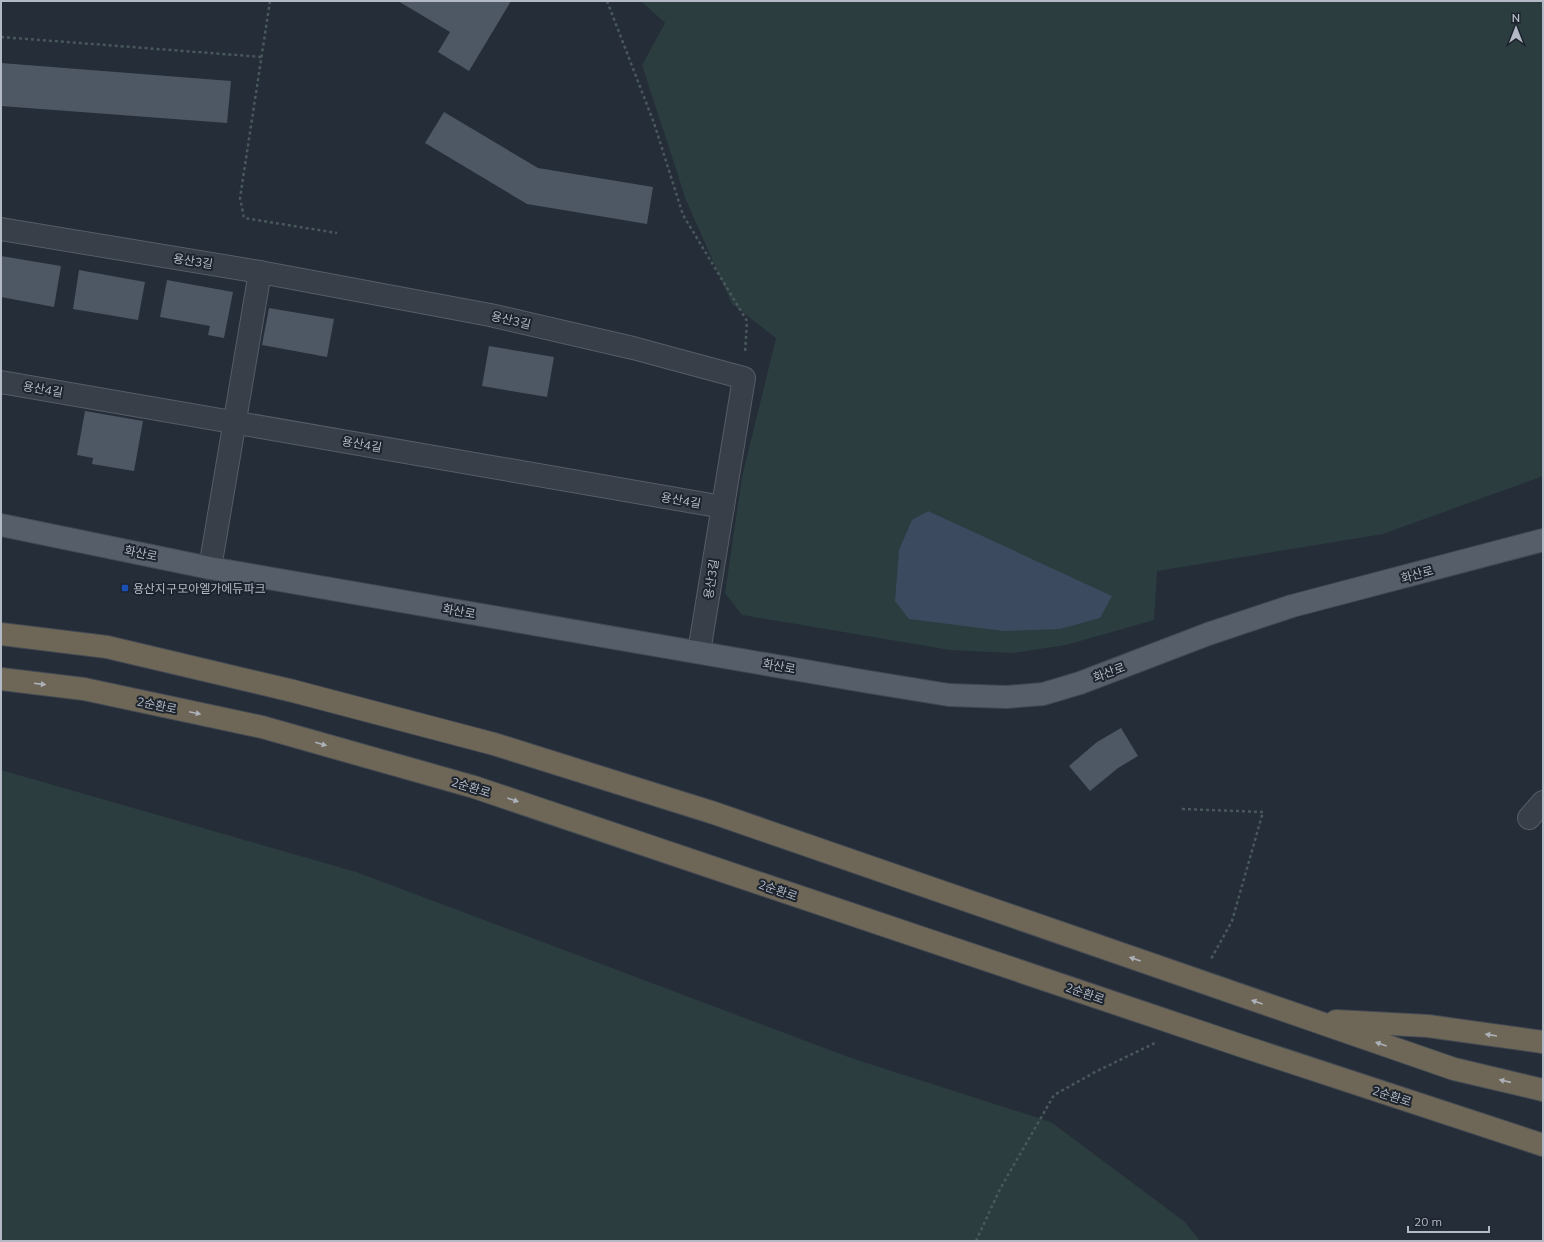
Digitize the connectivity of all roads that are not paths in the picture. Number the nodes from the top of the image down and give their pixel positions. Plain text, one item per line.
1 (1, 229) edge
2 (260, 272) junction
3 (1, 382) edge
4 (235, 422) junction
5 (723, 507) junction
6 (1, 525) edge
7 (1543, 540) edge
8 (210, 568) junction
9 (1, 634) edge
10 (699, 652) junction
11 (1, 679) edge
12 (1543, 802) edge
13 (1529, 818) dead end
14 (1308, 1019) junction
15 (1543, 1042) edge
16 (1543, 1090) edge
17 (1543, 1145) edge

1 - 2 street, 용산3길
2 - 4 street
2 - 5 street, 용산3길
3 - 4 street, 용산4길
4 - 5 street, 용산4길
4 - 8 street
5 - 10 street, 용산3길
6 - 8 main road, 화산로
7 - 10 main road, 화산로
8 - 10 main road, 화산로
14 -> 9 highway
11 -> 17 highway, 2순환로
12 - 13 street
15 -> 14 highway
16 -> 14 highway

